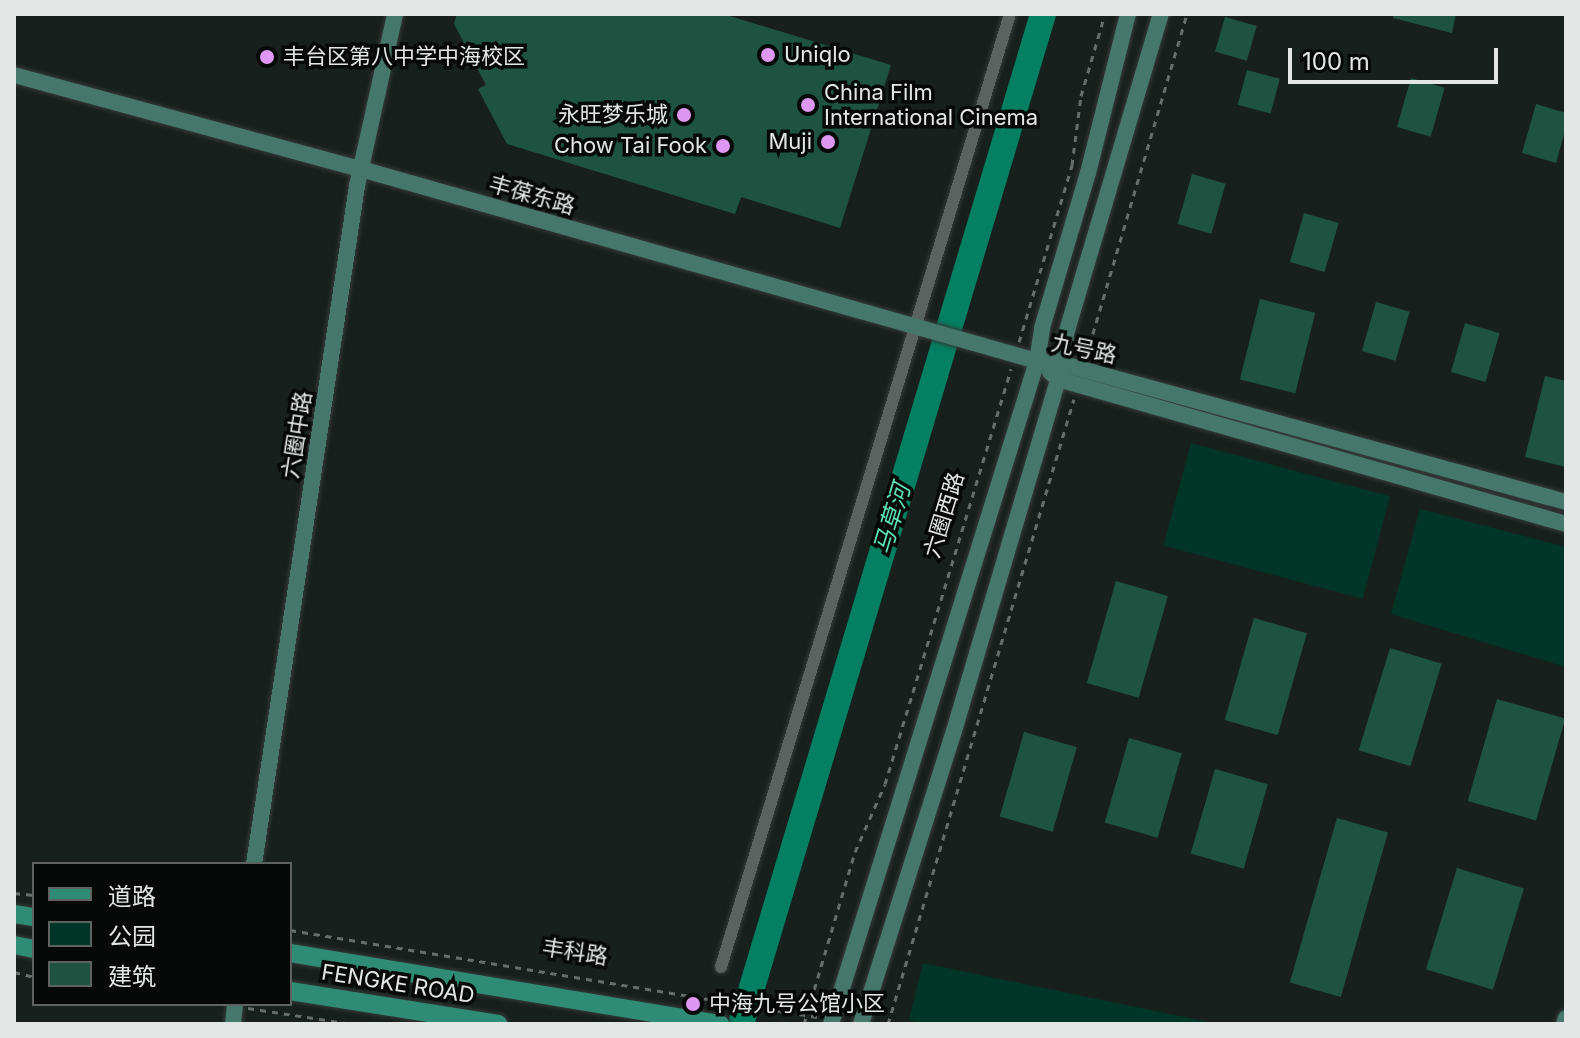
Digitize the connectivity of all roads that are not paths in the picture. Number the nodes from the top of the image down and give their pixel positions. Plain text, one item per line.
1 (395, 14) edge
2 (1010, 14) edge
3 (1128, 14) edge
4 (1161, 14) edge
5 (14, 75) edge
6 (361, 169) junction
7 (919, 328) junction
8 (1037, 361) junction
9 (1061, 371) junction
10 (1080, 377) junction
11 (1566, 502) edge
12 (1566, 524) edge
13 (254, 862) edge
14 (292, 953) edge
15 (721, 967) dead end
16 (292, 991) edge
17 (1566, 1018) edge
18 (831, 1022) edge
19 (715, 1023) edge
20 (498, 1024) edge
21 (861, 1024) edge
22 (1564, 1024) edge

1 - 6 street, 六圈中路
2 - 7 street
3 - 8 street, 六圈西路
4 - 9 street
5 - 6 street, 丰葆东路
6 - 7 street, 丰葆东路
6 - 13 street, 六圈中路
7 - 8 street, 丰葆东路
7 - 15 street
8 - 9 street, 九号路
8 - 18 street, 六圈西路
9 - 10 street, 九号路
9 - 21 street
10 - 11 street, 九号路
10 - 12 street, 九号路
14 - 19 main road
16 - 20 main road, FENGKE ROAD
17 - 22 street

